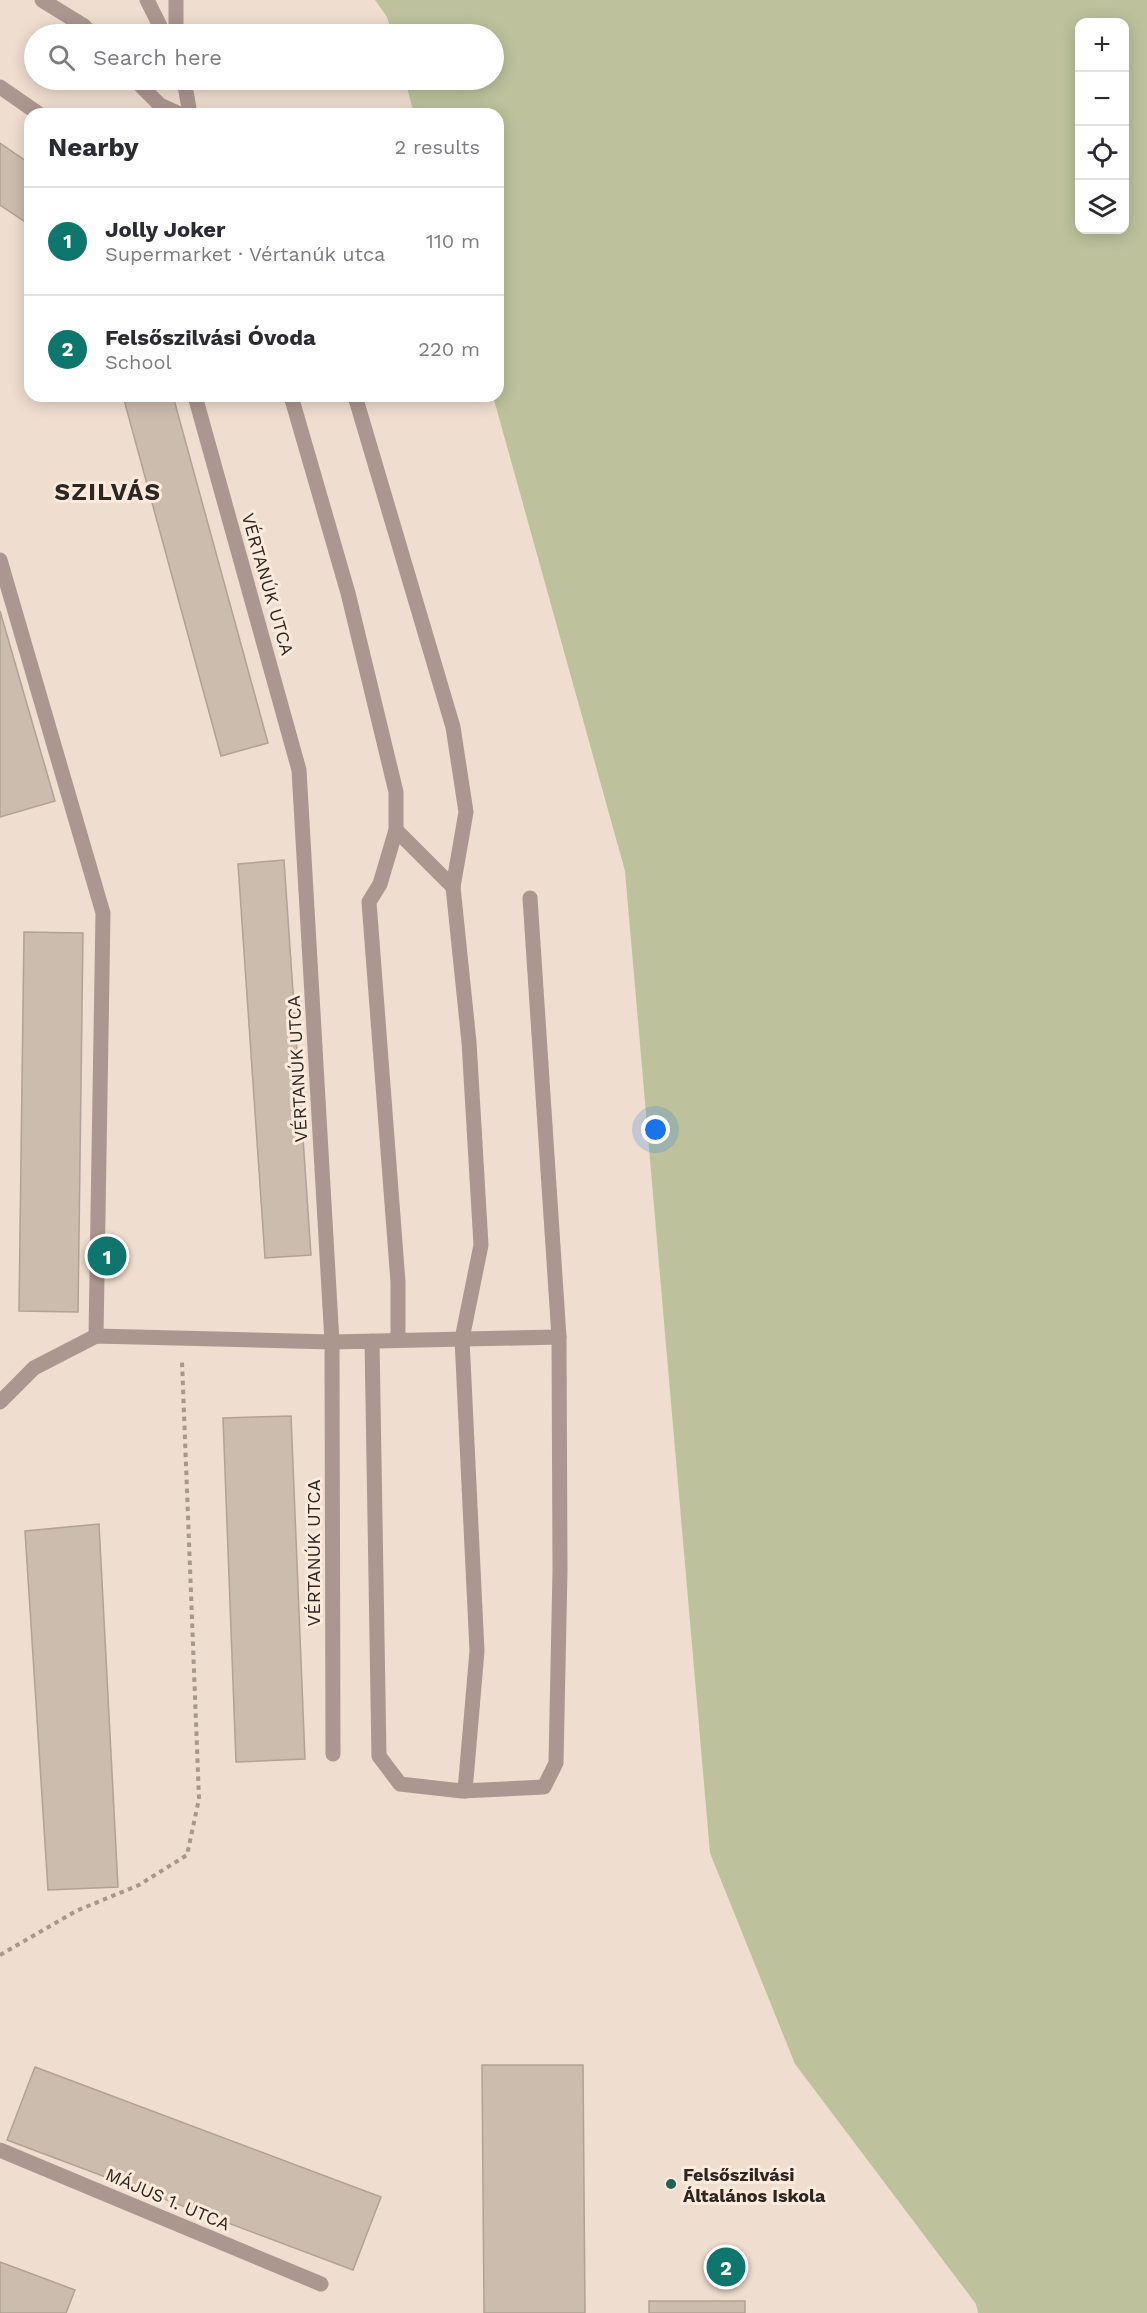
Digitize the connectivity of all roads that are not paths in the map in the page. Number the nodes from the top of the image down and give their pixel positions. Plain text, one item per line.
1 (42, 0) edge
2 (147, 0) edge
3 (176, 0) edge
4 (81, 24) edge
5 (159, 24) edge
6 (176, 24) edge
7 (0, 87) edge
8 (145, 90) edge
9 (186, 90) edge
10 (30, 108) edge
11 (167, 108) edge
12 (189, 108) edge
13 (197, 402) edge
14 (293, 402) edge
15 (358, 402) edge
16 (0, 560) edge
17 (396, 830) junction
18 (453, 887) junction
19 (530, 898) dead end
20 (96, 1336) junction
21 (559, 1337) junction
22 (462, 1339) junction
23 (398, 1340) junction
24 (372, 1341) junction
25 (332, 1342) junction
26 (0, 1402) edge
27 (333, 1754) dead end
28 (465, 1791) junction
29 (0, 2150) edge
30 (321, 2284) dead end

1 - 4 street
2 - 5 street
3 - 6 street
7 - 10 street
8 - 11 street
9 - 12 street
13 - 25 street, VÉRTANÚK UTCA
14 - 17 street
15 - 18 street
16 - 20 street
17 - 18 street
17 - 23 street
18 - 22 street
19 - 21 street
20 - 25 street
20 - 26 street
21 - 22 street
21 - 28 street
22 - 23 street
22 - 28 street
23 - 24 street
24 - 25 street
24 - 28 street
25 - 27 street, VÉRTANÚK UTCA
29 - 30 street, MÁJUS 1. UTCA

